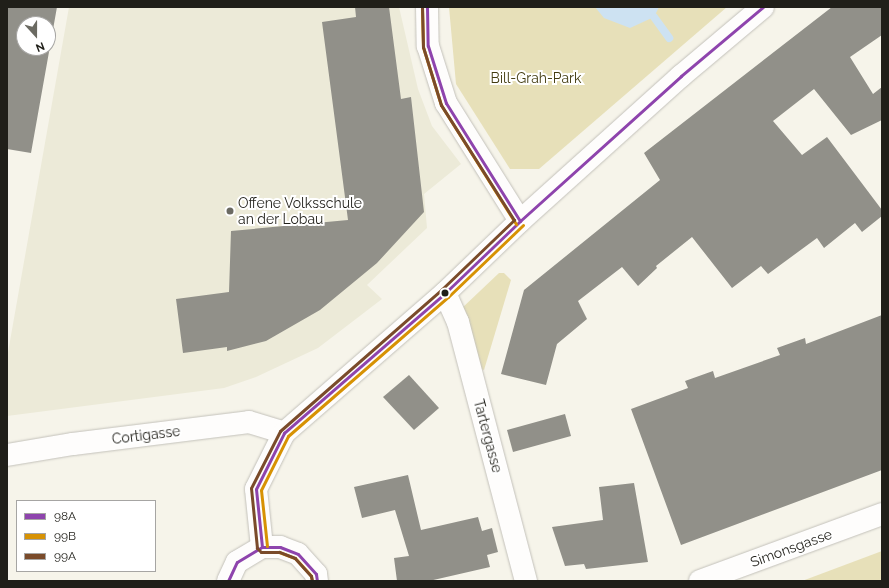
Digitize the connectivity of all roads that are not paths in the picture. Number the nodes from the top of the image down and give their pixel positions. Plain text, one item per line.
1 (426, 7) edge
2 (762, 7) edge
3 (520, 221) junction
4 (445, 293) junction
5 (284, 433) junction
6 (7, 455) edge
7 (882, 514) edge
8 (262, 547) junction
9 (228, 581) edge
10 (317, 581) edge
11 (526, 581) edge
12 (700, 581) edge

1 - 3 street
2 - 3 street
3 - 4 street
4 - 5 street
4 - 11 street, Tartergasse
5 - 6 street, Cortigasse
5 - 8 street
7 - 12 street, Simonsgasse
8 - 9 street
8 - 10 street

